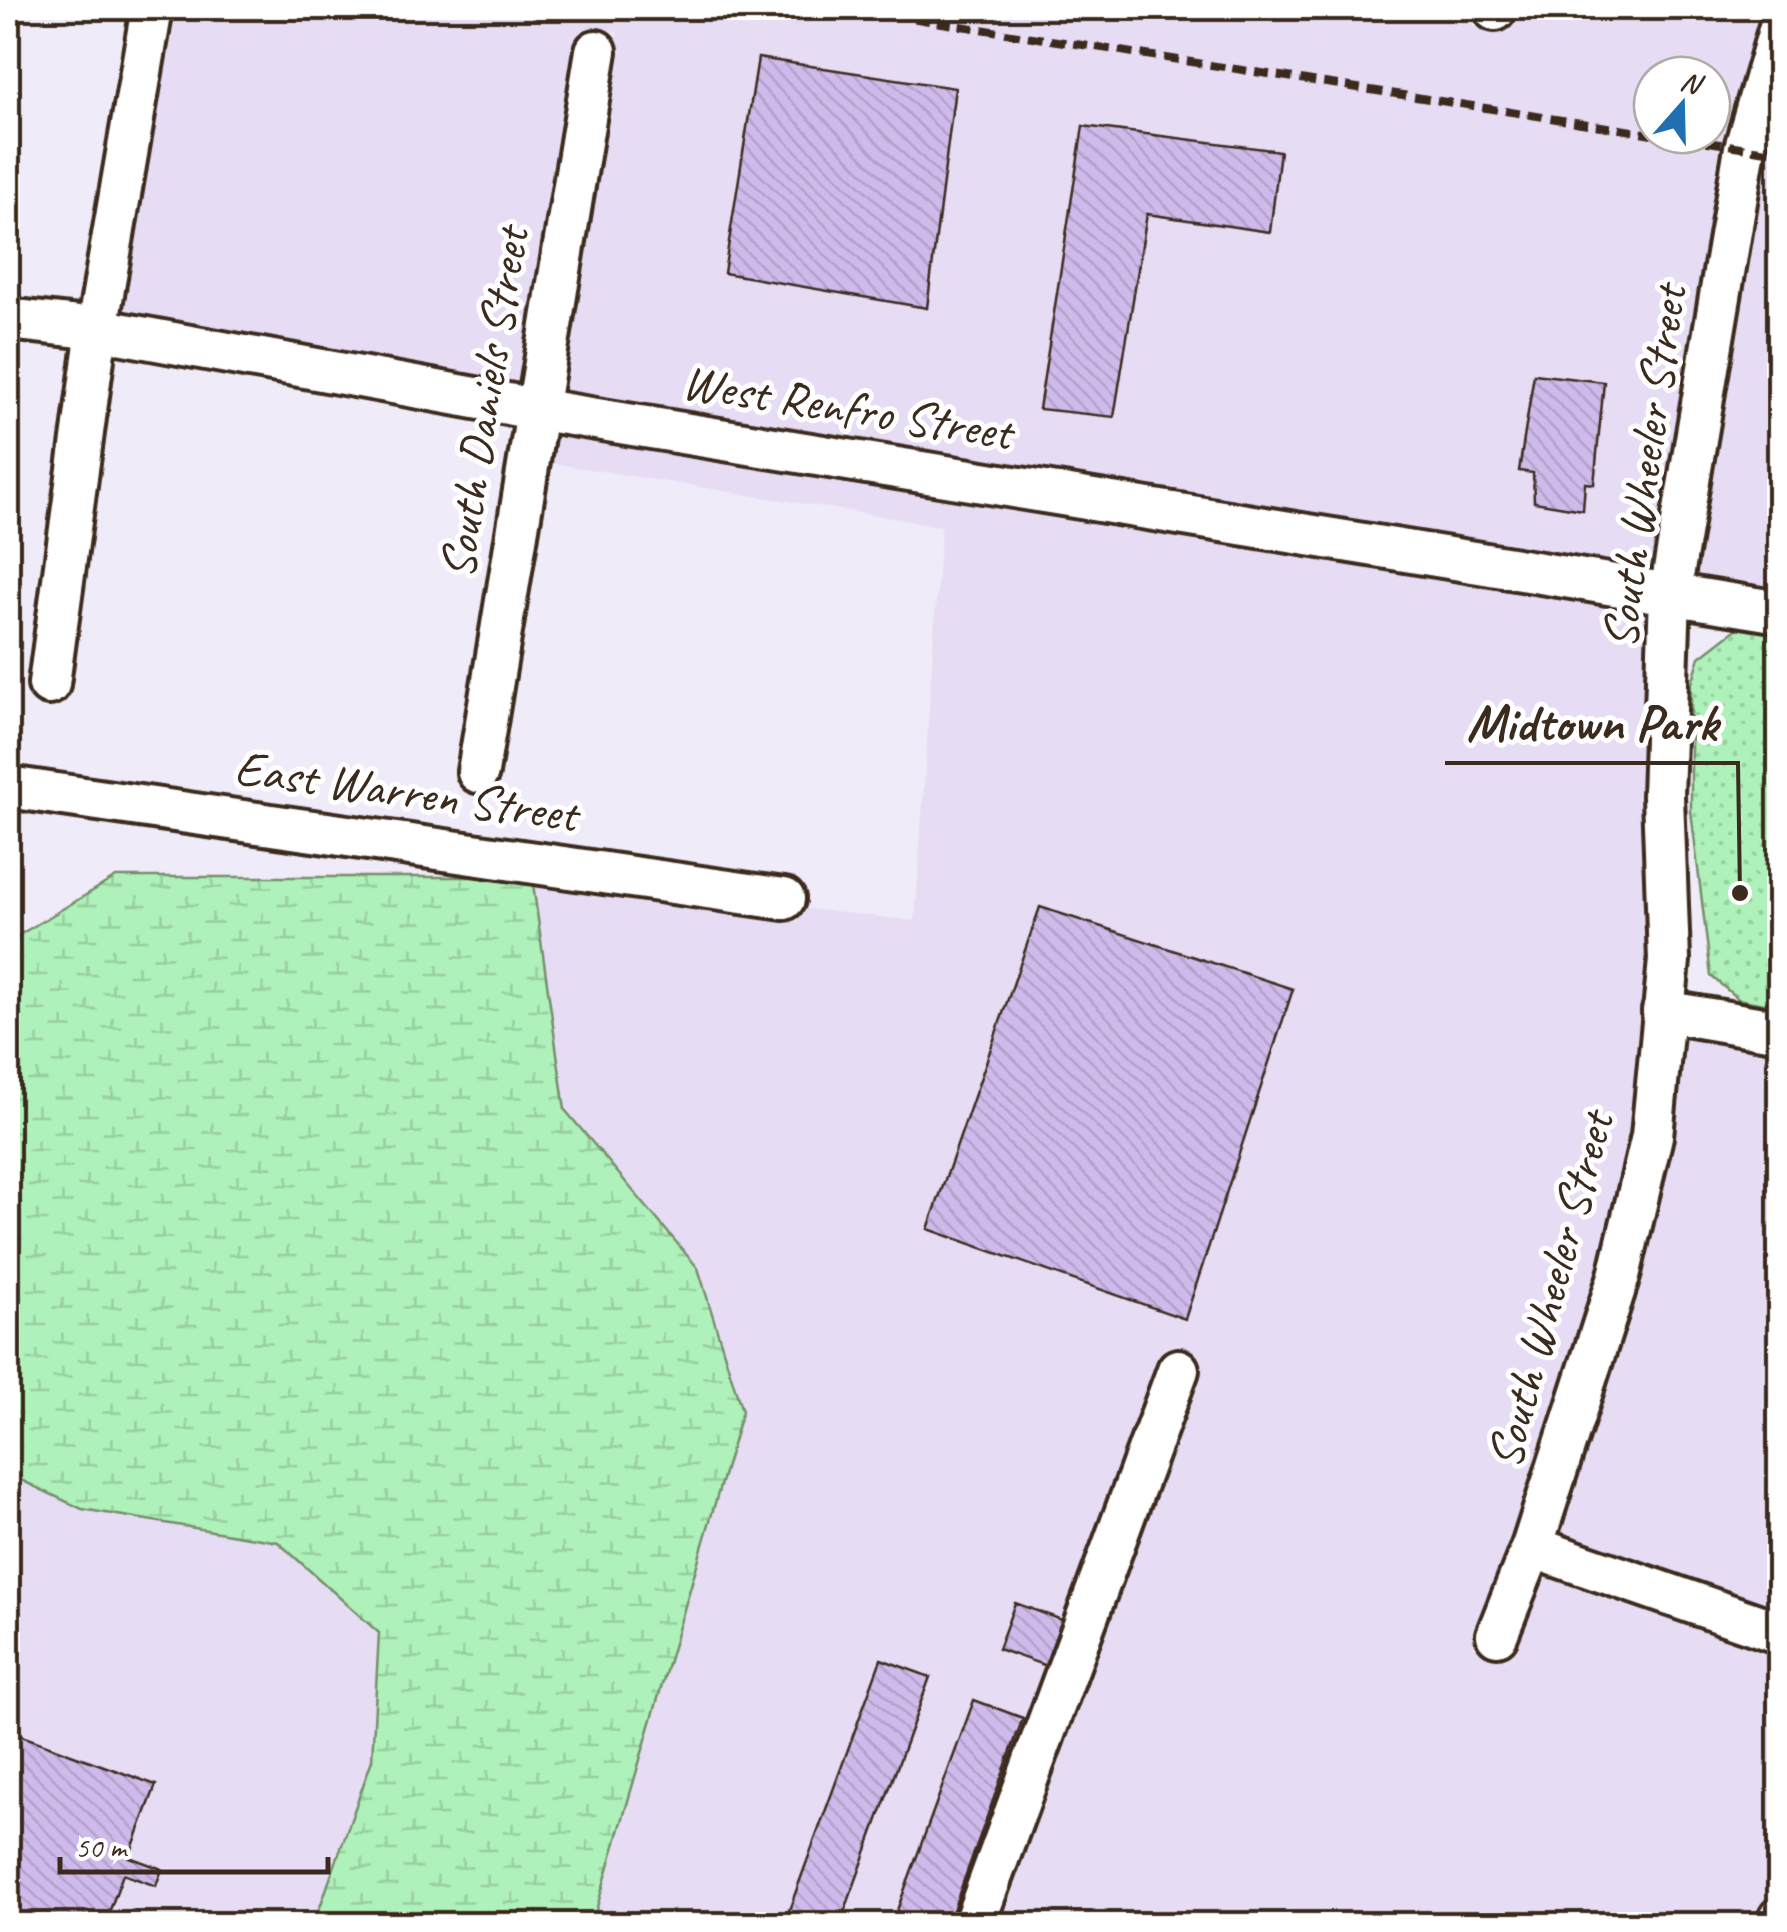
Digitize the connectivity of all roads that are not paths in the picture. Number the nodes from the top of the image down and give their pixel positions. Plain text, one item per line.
1 (152, 8) edge
2 (1778, 35) edge
3 (596, 51) dead end
4 (8, 319) edge
5 (97, 329) junction
6 (534, 409) junction
7 (1670, 594) junction
8 (1780, 612) edge
9 (49, 684) dead end
10 (478, 772) dead end
11 (10, 787) edge
12 (784, 899) dead end
13 (1663, 1011) junction
14 (1780, 1031) edge
15 (1178, 1370) dead end
16 (1532, 1548) junction
17 (1780, 1633) edge
18 (1496, 1635) dead end
19 (974, 1924) edge

1 - 5 street
2 - 7 street, South Wheeler Street
3 - 6 street, South Daniels Street
4 - 5 street, West Renfro Street
5 - 6 street, West Renfro Street
5 - 9 street
6 - 7 street, West Renfro Street
6 - 10 street, South Daniels Street
7 - 8 street, West Renfro Street
7 - 13 street, South Wheeler Street
11 - 12 street, East Warren Street
13 - 14 street
13 - 16 street, South Wheeler Street
15 - 19 street
16 - 17 street, South Wheeler Street
16 - 18 street

